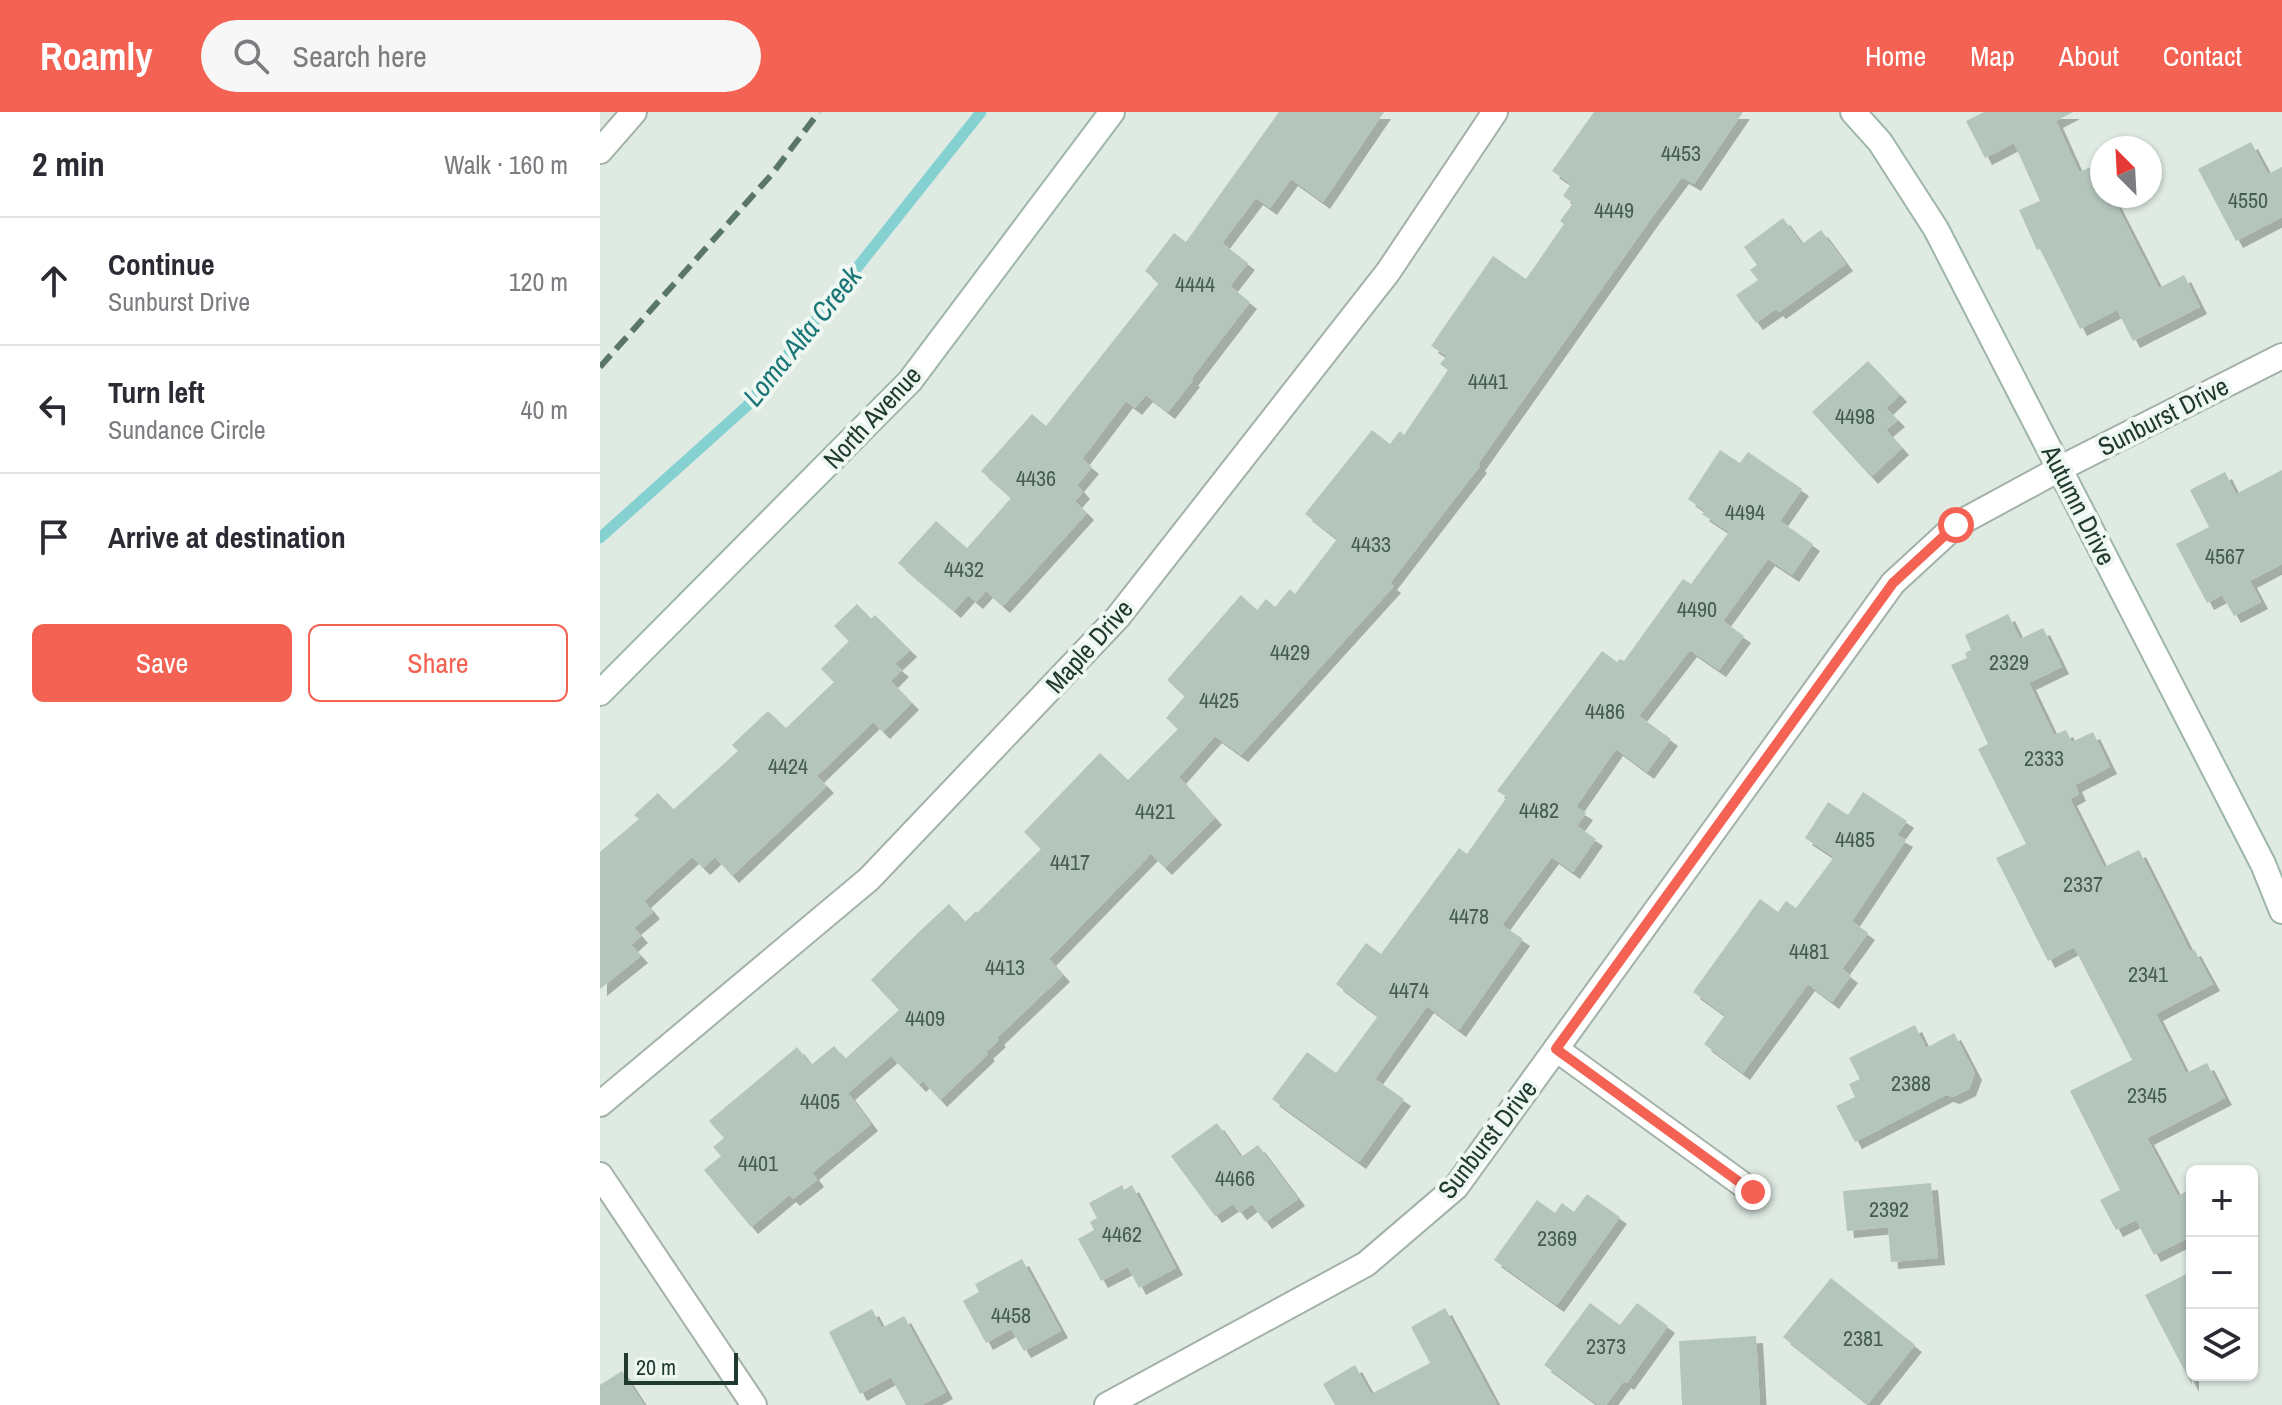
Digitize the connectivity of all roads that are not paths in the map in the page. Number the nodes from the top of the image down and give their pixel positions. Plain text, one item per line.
1 (634, 112) edge
2 (1112, 112) edge
3 (1495, 112) edge
4 (1853, 112) edge
5 (600, 151) edge
6 (2282, 356) edge
7 (2061, 468) junction
8 (600, 693) edge
9 (2282, 911) edge
10 (1556, 1049) junction
11 (600, 1104) edge
12 (600, 1175) edge
13 (1753, 1192) dead end
14 (754, 1405) edge
15 (1107, 1405) edge

1 - 5 street
2 - 8 street, North Avenue
3 - 11 street, Maple Drive
4 - 7 street, Autumn Drive
6 - 7 street, Sunburst Drive
7 - 9 street, Autumn Drive
7 - 10 street, Sunburst Drive
10 - 13 street
10 - 15 street, Sunburst Drive
12 - 14 street

